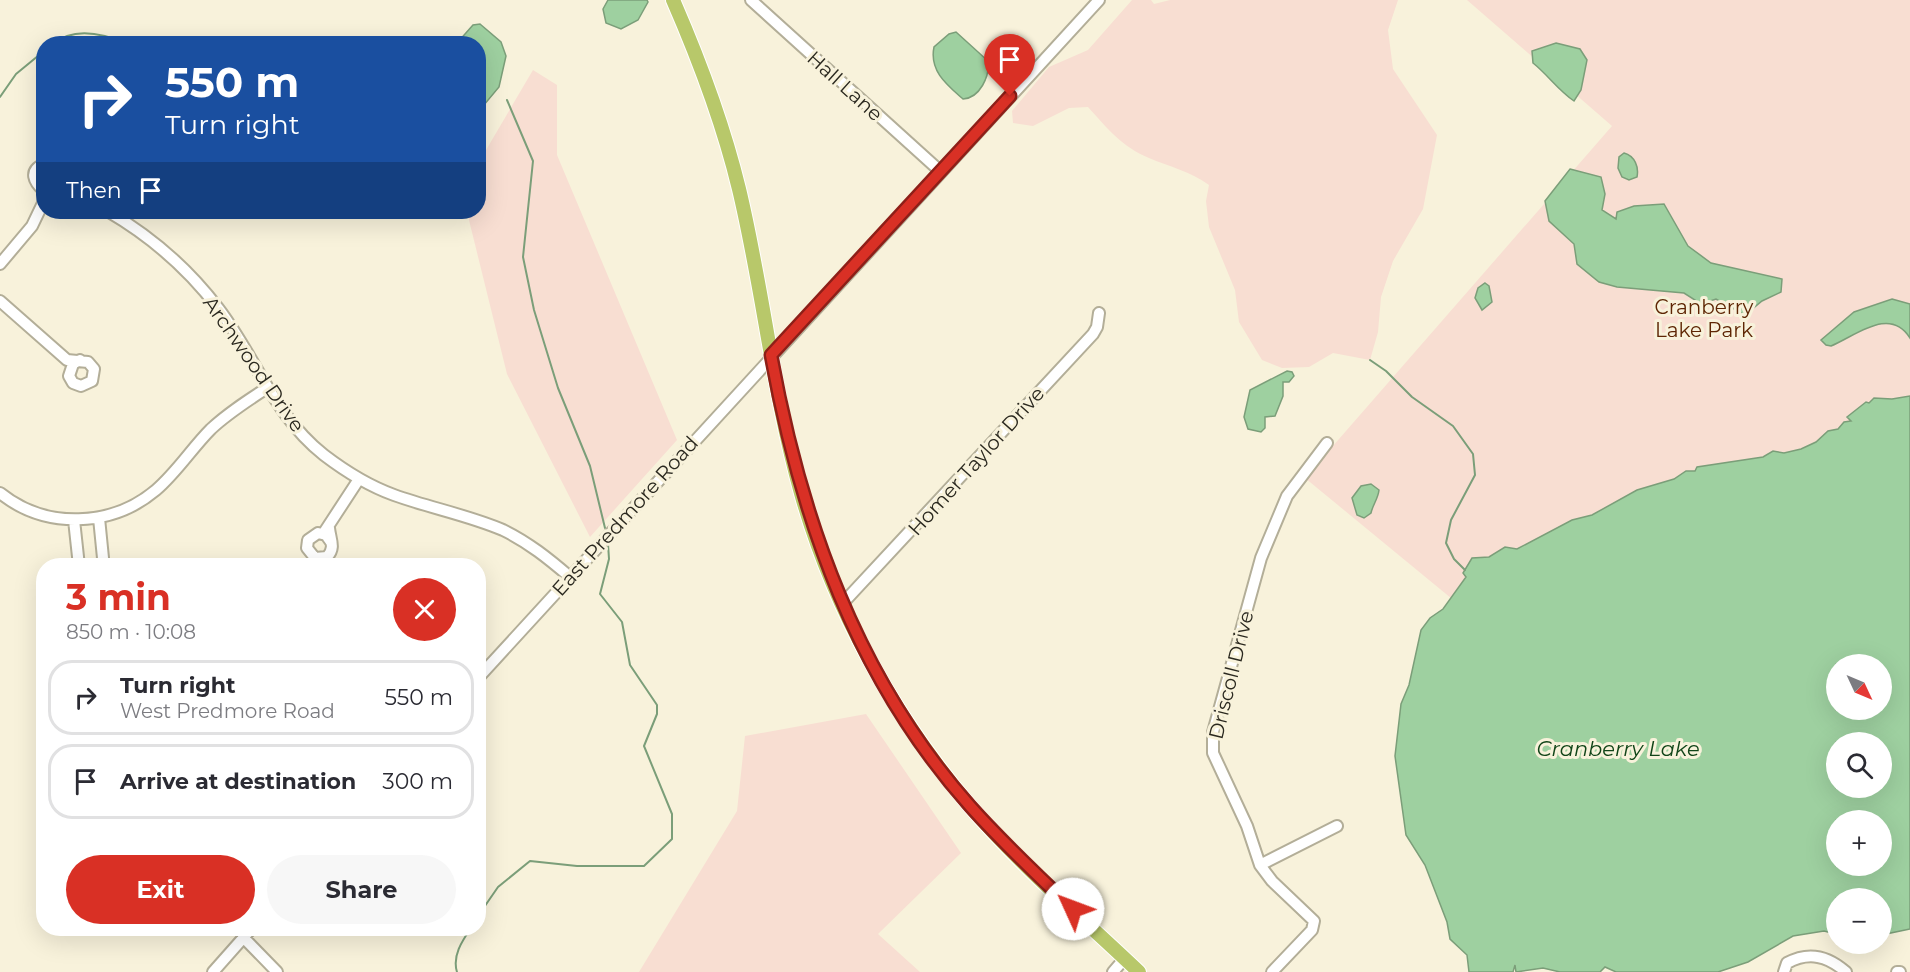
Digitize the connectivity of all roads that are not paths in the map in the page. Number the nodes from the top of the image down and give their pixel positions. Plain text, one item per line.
1 (673, 0) edge
2 (751, 0) edge
3 (1099, 0) edge
4 (36, 169) edge
5 (940, 171) junction
6 (36, 184) edge
7 (36, 215) edge
8 (120, 219) edge
9 (0, 264) edge
10 (0, 301) edge
11 (1100, 314) dead end
12 (771, 355) junction
13 (67, 360) junction
14 (80, 360) junction
15 (69, 371) junction
16 (267, 388) junction
17 (1327, 443) dead end
18 (359, 479) junction
19 (0, 493) edge
20 (99, 518) junction
21 (74, 520) junction
22 (329, 528) junction
23 (318, 533) junction
24 (332, 542) junction
25 (78, 558) edge
26 (103, 558) edge
27 (570, 577) junction
28 (843, 603) junction
29 (486, 669) edge
30 (1337, 826) dead end
31 (1260, 865) junction
32 (243, 937) joint
33 (1125, 958) junction
34 (1136, 971) edge
35 (213, 972) edge
36 (277, 972) edge
37 (1113, 972) edge
38 (1272, 972) edge
39 (1784, 972) edge
40 (1846, 972) edge

1 - 12 main road
2 - 5 street, Hall Lane
3 - 5 street, East Predmore Road
4 - 6 street
5 - 12 street, East Predmore Road
7 - 9 street
8 - 16 street, Archwood Drive
10 - 13 street
11 - 28 street, Homer Taylor Drive
12 - 27 street, East Predmore Road
12 - 28 main road
13 - 14 street
13 - 15 street
14 - 15 street
14 - 15 street
16 - 18 street, Archwood Drive
16 - 20 street
17 - 31 street, Driscoll Drive
18 - 22 street
18 - 27 street, Archwood Drive
19 - 21 street
20 - 21 street
20 - 26 street
21 - 25 street
22 - 23 street
22 - 24 street
23 - 24 street
23 - 24 street
27 - 29 street, East Predmore Road
28 - 33 main road
30 - 31 street
31 - 38 street, Driscoll Drive
32 - 35 street
32 - 36 street
33 - 34 main road
33 - 37 street
39 - 40 street

